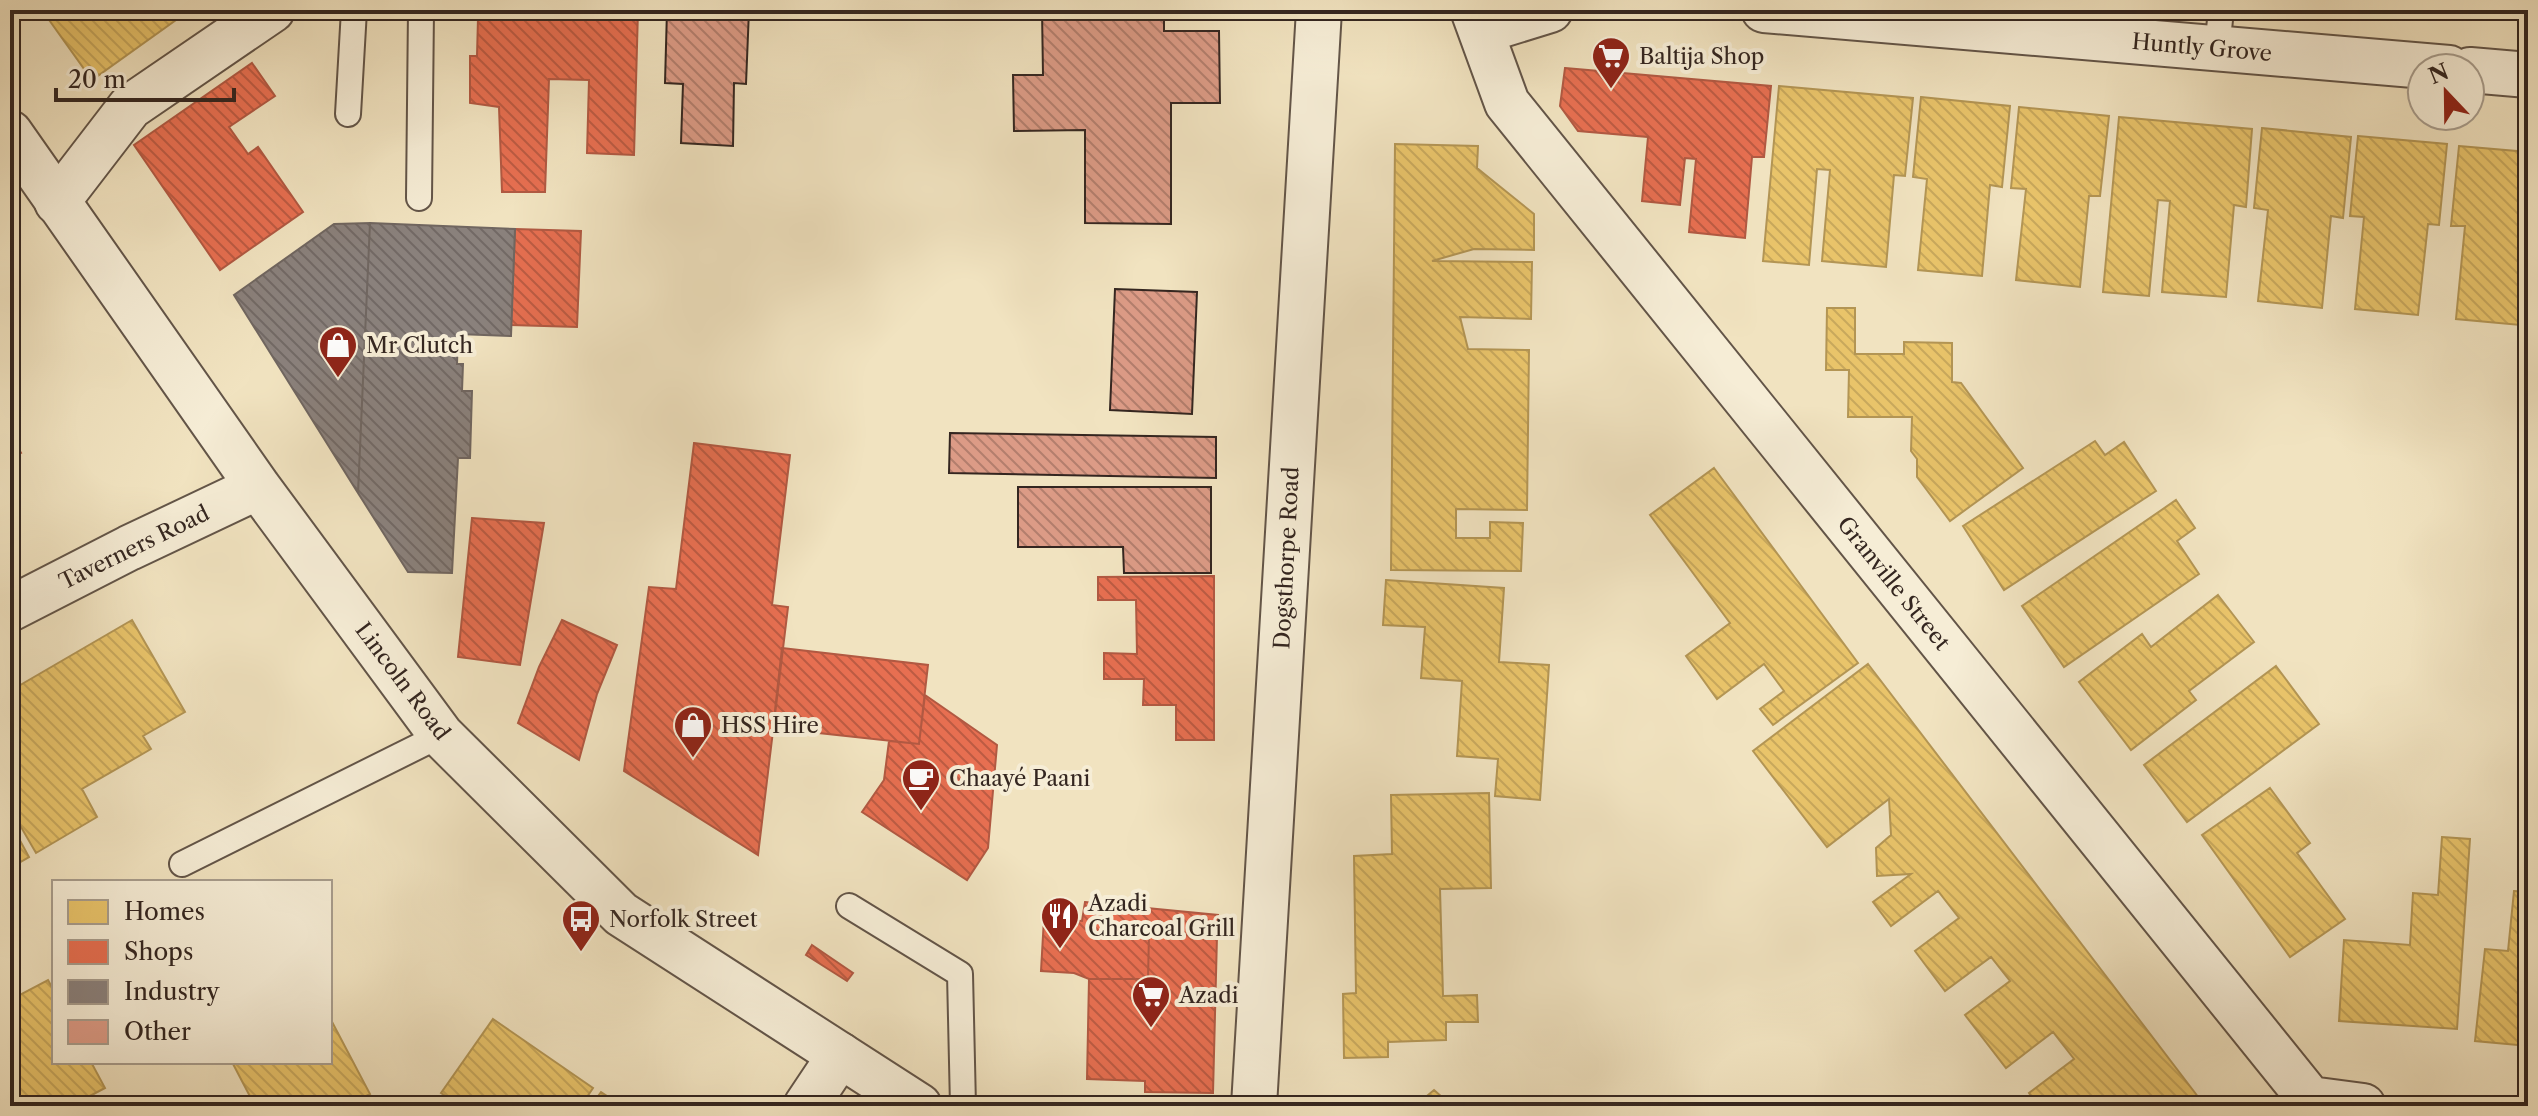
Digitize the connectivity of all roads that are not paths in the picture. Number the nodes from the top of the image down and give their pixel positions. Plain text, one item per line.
1 (272, 10) edge
2 (354, 10) edge
3 (421, 10) edge
4 (1319, 10) edge
5 (1550, 10) edge
6 (1764, 10) edge
7 (1477, 20) edge
8 (2219, 29) edge
9 (2406, 61) edge
10 (2486, 71) edge
11 (2528, 75) edge
12 (348, 114) dead end
13 (10, 133) edge
14 (419, 198) dead end
15 (57, 202) junction
16 (258, 487) junction
17 (10, 609) edge
18 (441, 735) junction
19 (182, 864) dead end
20 (849, 906) dead end
21 (840, 1055) junction
22 (2308, 1103) edge
23 (806, 1106) edge
24 (919, 1106) edge
25 (963, 1106) edge
26 (1254, 1106) edge
27 (2363, 1106) edge

1 - 15 street
2 - 12 lane
3 - 14 lane
4 - 26 street, Dogsthorpe Road
5 - 7 street
6 - 8 street, Huntly Grove
7 - 22 street, Granville Street
8 - 9 street, Huntly Grove
10 - 11 street
13 - 15 street, Lincoln Road
15 - 16 street, Lincoln Road
16 - 17 street, Taverners Road
16 - 18 street, Lincoln Road
18 - 19 lane
18 - 21 street, Lincoln Road
20 - 25 lane
21 - 23 street
21 - 24 street, Lincoln Road
22 - 27 street, Granville Street

